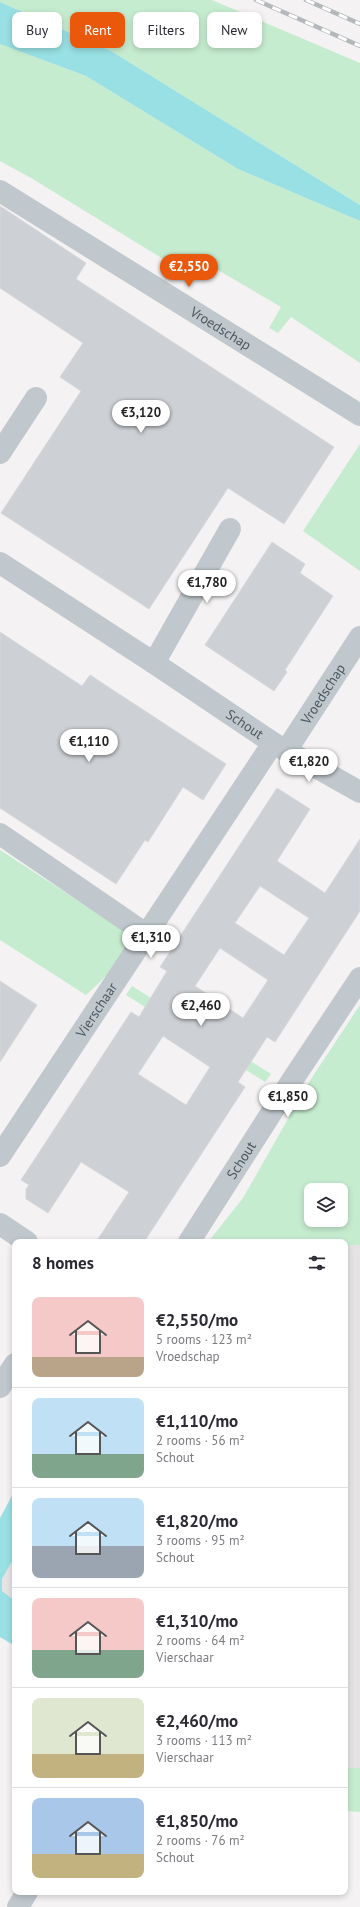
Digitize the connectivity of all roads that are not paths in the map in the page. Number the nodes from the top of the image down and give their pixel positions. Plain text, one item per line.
1 (0, 191) edge
2 (36, 398) dead end
3 (360, 415) edge
4 (0, 454) edge
5 (230, 529) dead end
6 (0, 562) edge
7 (360, 637) edge
8 (154, 663) junction
9 (279, 747) junction
10 (360, 792) edge
11 (0, 834) edge
12 (146, 934) junction
13 (360, 978) edge
14 (0, 1156) edge
15 (0, 1224) edge
16 (22, 1239) edge
17 (192, 1239) edge
18 (12, 1369) edge
19 (0, 1387) edge
20 (25, 1895) edge
21 (18, 1907) edge

1 - 3 street, Vroedschap
2 - 4 street
5 - 8 street
6 - 8 street, Schout
7 - 9 street, Vroedschap
8 - 9 street, Schout
9 - 10 street, Schout
9 - 12 street, Vierschaar
11 - 12 street
12 - 14 street, Vierschaar
13 - 17 street, Schout
15 - 16 street
18 - 19 street
20 - 21 street

